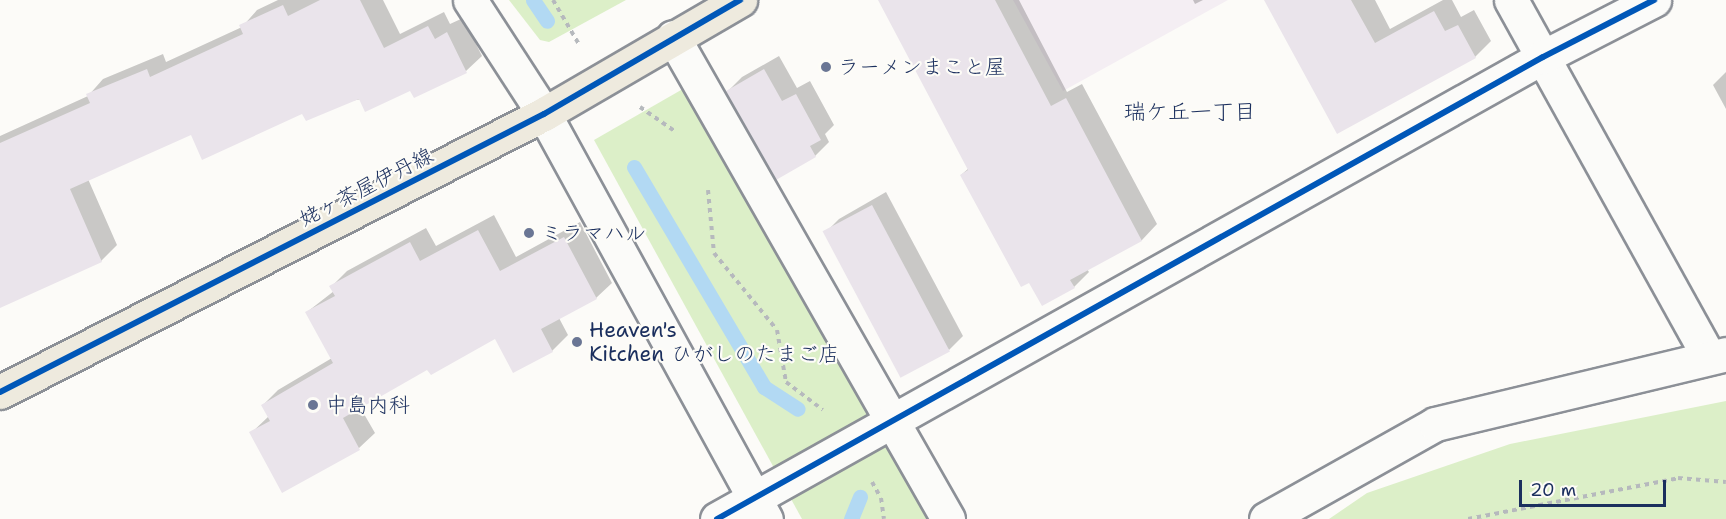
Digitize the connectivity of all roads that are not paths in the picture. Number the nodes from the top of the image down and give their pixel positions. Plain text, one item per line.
1 (470, 0) edge
2 (740, 0) edge
3 (1511, 0) edge
4 (1654, 0) edge
5 (674, 37) junction
6 (1543, 57) junction
7 (544, 114) junction
8 (1718, 356) edge
9 (0, 392) edge
10 (891, 422) junction
11 (760, 508) edge
12 (717, 519) edge
13 (948, 519) edge
14 (1266, 519) edge

1 - 7 street
2 - 5 main road, 姥ヶ茶屋伊丹線
3 - 6 street
4 - 6 street
5 - 7 main road, 姥ヶ茶屋伊丹線
5 - 10 street
6 - 8 street
6 - 10 street
7 - 9 main road, 姥ヶ茶屋伊丹線
7 - 11 street
8 - 14 street
10 - 11 street
10 - 13 street
11 - 12 street

